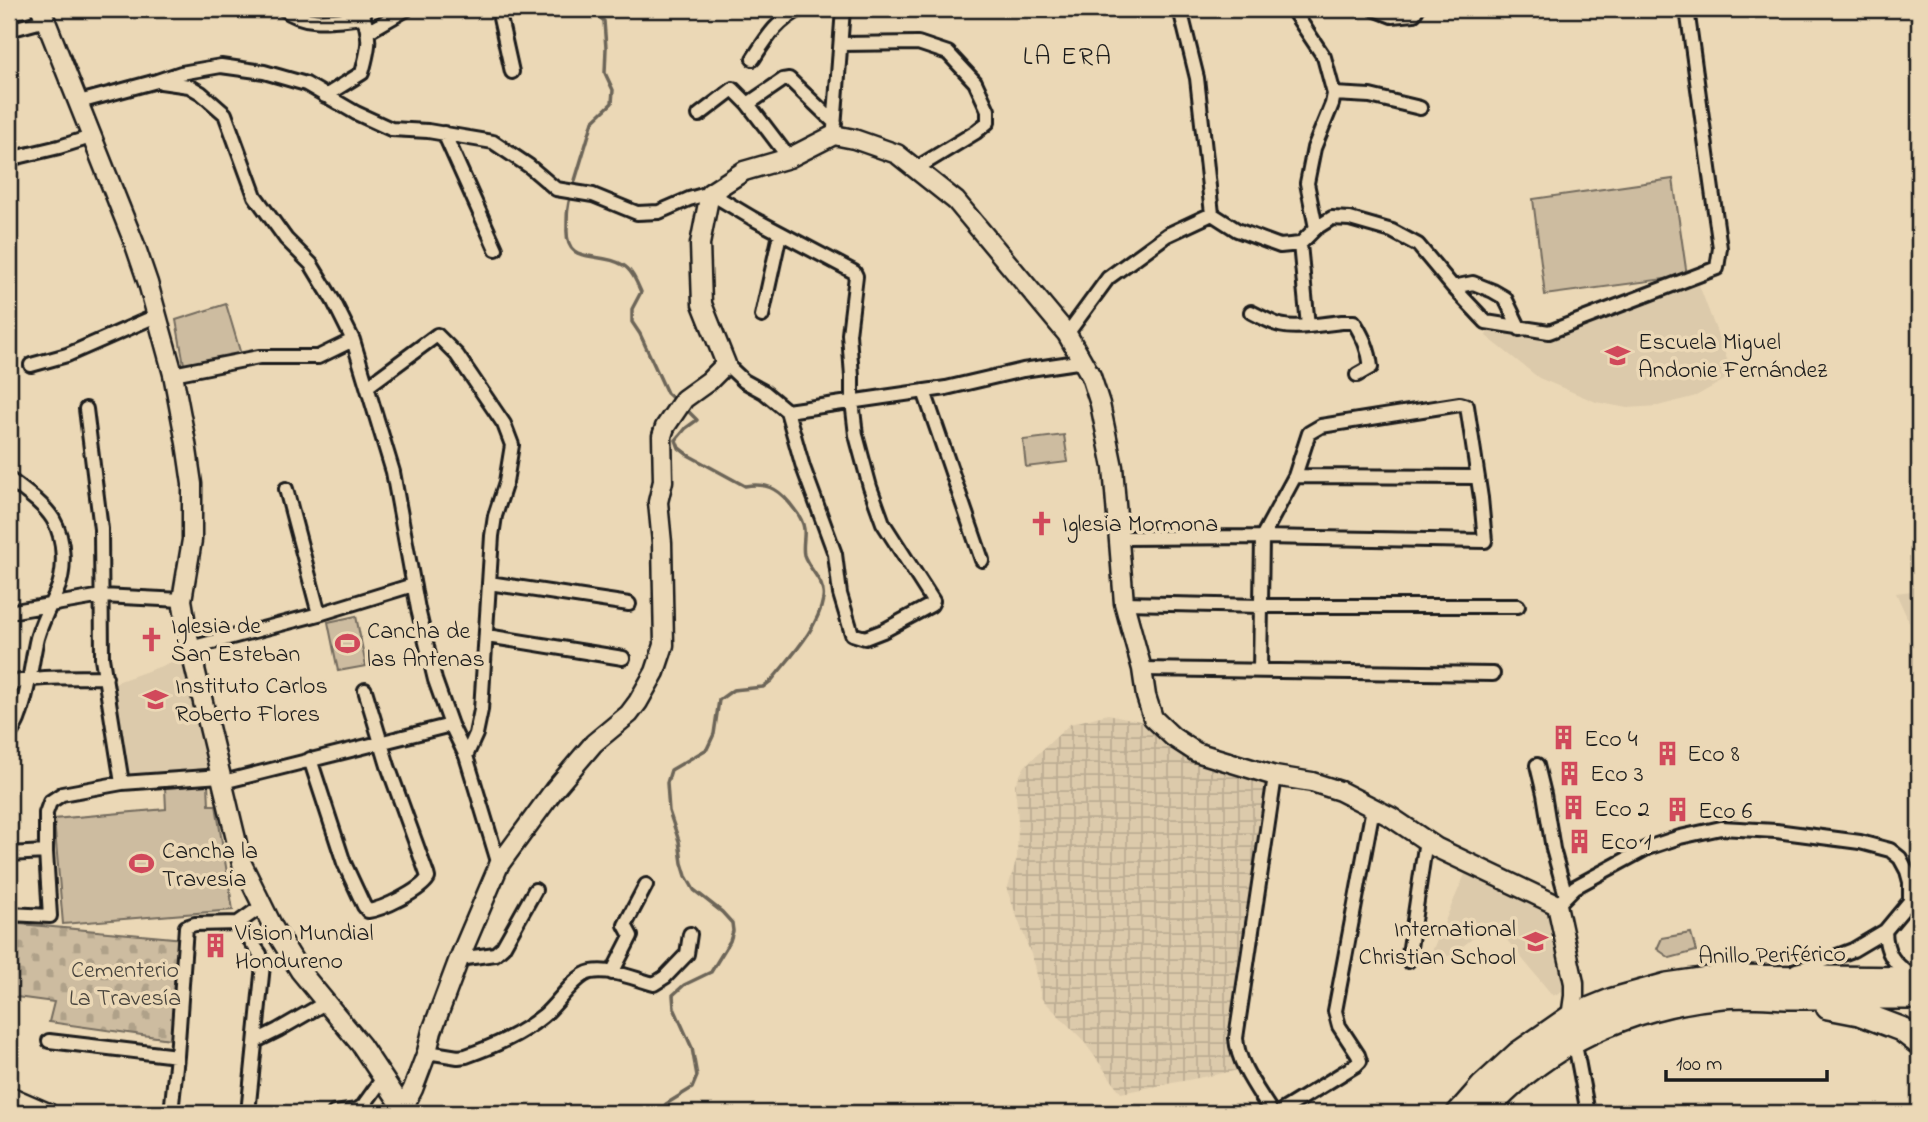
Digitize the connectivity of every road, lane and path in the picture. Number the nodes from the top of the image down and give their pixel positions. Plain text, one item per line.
1 (284, 9) edge
2 (407, 9) edge
3 (498, 9) edge
4 (801, 9) edge
5 (844, 9) edge
6 (1180, 9) edge
7 (1292, 9) edge
8 (1374, 9) edge
9 (1417, 9) edge
10 (1687, 9) edge
11 (363, 13) edge
12 (44, 14) edge
13 (319, 14) edge
14 (9, 30) edge
15 (369, 31) junction
16 (841, 44) junction
17 (753, 60) dead end
18 (512, 72) dead end
19 (157, 81) junction
20 (1334, 94) junction
21 (325, 96) junction
22 (79, 102) junction
23 (747, 104) junction
24 (1420, 108) dead end
25 (699, 115) dead end
26 (834, 129) junction
27 (444, 133) junction
28 (91, 136) junction
29 (789, 158) junction
30 (9, 159) edge
31 (915, 169) junction
32 (710, 193) junction
33 (1212, 214) junction
34 (1316, 228) junction
35 (780, 234) junction
36 (1300, 244) junction
37 (496, 249) dead end
38 (1453, 287) junction
39 (1251, 312) dead end
40 (156, 316) junction
41 (762, 316) dead end
42 (1308, 326) junction
43 (1520, 329) junction
44 (1066, 334) junction
45 (353, 340) junction
46 (1084, 361) junction
47 (726, 364) junction
48 (31, 365) dead end
49 (173, 374) junction
50 (1357, 375) dead end
51 (368, 387) junction
52 (924, 391) junction
53 (852, 401) junction
54 (86, 409) dead end
55 (787, 411) junction
56 (1295, 476) junction
57 (1476, 477) junction
58 (9, 479) edge
59 (286, 489) dead end
60 (1262, 537) junction
61 (1119, 538) junction
62 (982, 560) dead end
63 (489, 583) junction
64 (413, 585) junction
65 (102, 596) junction
66 (183, 600) junction
67 (1124, 603) junction
68 (629, 604) dead end
69 (49, 605) junction
70 (1262, 606) junction
71 (1518, 606) dead end
72 (9, 612) edge
73 (319, 614) junction
74 (487, 636) junction
75 (190, 648) junction
76 (623, 658) dead end
77 (1142, 669) junction
78 (1260, 671) junction
79 (1493, 674) dead end
80 (106, 677) junction
81 (29, 678) junction
82 (9, 684) edge
83 (365, 690) dead end
84 (451, 724) junction
85 (9, 736) edge
86 (380, 742) junction
87 (466, 756) junction
88 (310, 759) junction
89 (1537, 765) dead end
90 (1275, 776) junction
91 (222, 779) junction
92 (122, 783) junction
93 (1373, 808) junction
94 (1426, 840) junction
95 (46, 852) junction
96 (9, 854) edge
97 (499, 865) junction
98 (646, 885) dead end
99 (535, 890) dead end
100 (1562, 900) junction
101 (1914, 902) edge
102 (262, 906) junction
103 (9, 914) edge
104 (238, 923) junction
105 (1885, 931) junction
106 (690, 934) dead end
107 (460, 959) junction
108 (1408, 961) dead end
109 (612, 973) junction
110 (1759, 977) junction
111 (1919, 979) edge
112 (1574, 983) junction
113 (1774, 996) junction
114 (1919, 998) edge
115 (1613, 1000) junction
116 (325, 1003) junction
117 (1573, 1028) junction
118 (49, 1041) dead end
119 (256, 1041) junction
120 (1919, 1043) edge
121 (427, 1052) junction
122 (177, 1056) junction
123 (383, 1078) junction
124 (9, 1096) edge
125 (403, 1111) edge
126 (48, 1113) edge
127 (171, 1113) edge
128 (248, 1113) edge
129 (334, 1113) edge
130 (1272, 1113) edge
131 (1278, 1113) edge
132 (1459, 1113) edge
133 (1484, 1113) edge
134 (1588, 1113) edge

1 - 13 street
2 - 15 street
3 - 18 street
4 - 17 street
5 - 16 street
6 - 33 street
7 - 20 street
8 - 9 street
10 - 43 street
11 - 13 street
11 - 15 street
12 - 14 street
12 - 22 street
15 - 21 street
16 - 26 street
16 - 31 street
19 - 21 street
19 - 22 street
19 - 45 street
20 - 24 street
20 - 34 street
21 - 27 street
22 - 28 street
23 - 25 street
23 - 26 street
23 - 29 street
26 - 29 street
26 - 31 street
27 - 32 street
27 - 37 street
28 - 30 street
28 - 40 street
29 - 32 street
31 - 44 street
32 - 35 street
32 - 47 street
33 - 36 street
33 - 44 street
34 - 36 street
34 - 38 street
35 - 41 street
35 - 53 street
36 - 42 street
38 - 43 street
38 - 43 street
39 - 42 street
40 - 48 street
40 - 49 street
42 - 50 street
44 - 46 street
45 - 49 street
45 - 51 street
46 - 52 street
46 - 61 street
47 - 55 street
47 - 97 street
49 - 66 street
51 - 63 street
51 - 64 street
52 - 53 street
52 - 62 street
53 - 55 street
53 - 55 street
54 - 65 street
56 - 57 street
56 - 57 street
56 - 60 street
57 - 60 street
58 - 69 street
59 - 73 street
60 - 61 street
60 - 70 street
61 - 67 street
63 - 68 street
63 - 74 street
64 - 73 street
64 - 84 street
65 - 66 street
65 - 69 street
65 - 80 street
66 - 75 street
67 - 70 street
67 - 77 street
69 - 72 street
69 - 81 street
70 - 71 street
70 - 78 street
73 - 75 street
74 - 76 street
74 - 87 street
75 - 91 street
77 - 78 street
77 - 90 street
78 - 79 street
80 - 81 street
80 - 92 street
81 - 82 street
81 - 85 street
83 - 86 street
84 - 86 street
84 - 87 street
86 - 88 street
86 - 88 street
87 - 97 street
88 - 91 street
89 - 100 street
90 - 93 street
90 - 130 street
91 - 92 street
91 - 102 street
92 - 95 street
93 - 94 street
93 - 131 street
94 - 100 street
94 - 108 street
95 - 96 street
95 - 103 street
97 - 107 street
98 - 109 street
99 - 107 street
100 - 101 street
100 - 112 street
101 - 105 street
102 - 104 street
102 - 116 street
104 - 119 street
104 - 122 street
105 - 110 street
105 - 111 street
106 - 109 street
107 - 121 street
109 - 121 street
110 - 111 highway, Anillo Periférico
110 - 115 highway, Anillo Periférico
112 - 115 street
112 - 117 street
113 - 114 highway, Anillo Periférico
113 - 117 highway, Anillo Periférico
113 - 120 highway
115 - 117 highway, Anillo Periférico
116 - 119 street
116 - 123 street
117 - 132 highway, Anillo Periférico
117 - 133 highway, Anillo Periférico
117 - 134 street
118 - 122 street
119 - 128 street
121 - 125 street
122 - 127 street
123 - 125 street
123 - 129 street
124 - 126 street

